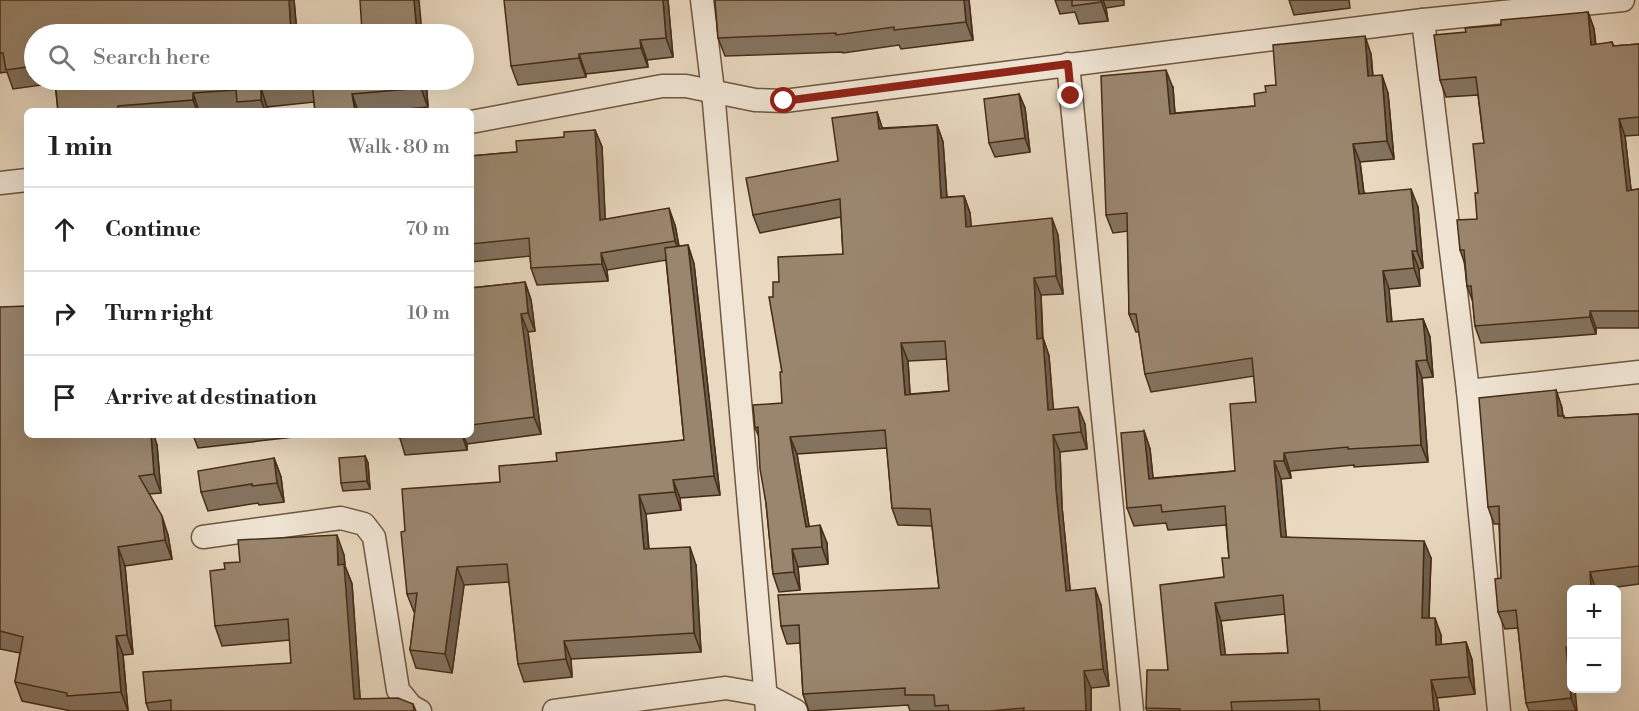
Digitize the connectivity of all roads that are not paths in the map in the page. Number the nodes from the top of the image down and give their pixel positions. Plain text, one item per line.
1 (702, 0) edge
2 (1623, 0) edge
3 (1423, 20) junction
4 (1068, 64) junction
5 (713, 91) junction
6 (474, 121) edge
7 (24, 180) edge
8 (0, 183) edge
9 (1639, 372) edge
10 (1468, 392) junction
11 (203, 537) dead end
12 (766, 703) edge
13 (420, 711) edge
14 (554, 711) edge
15 (796, 711) edge
16 (1132, 711) edge
17 (1499, 711) edge

1 - 5 street
2 - 3 street
3 - 4 street
3 - 10 street
4 - 5 street
4 - 16 street
5 - 6 street
5 - 12 street
7 - 8 street
9 - 10 street
10 - 17 street
11 - 13 street
12 - 14 street
12 - 15 street

